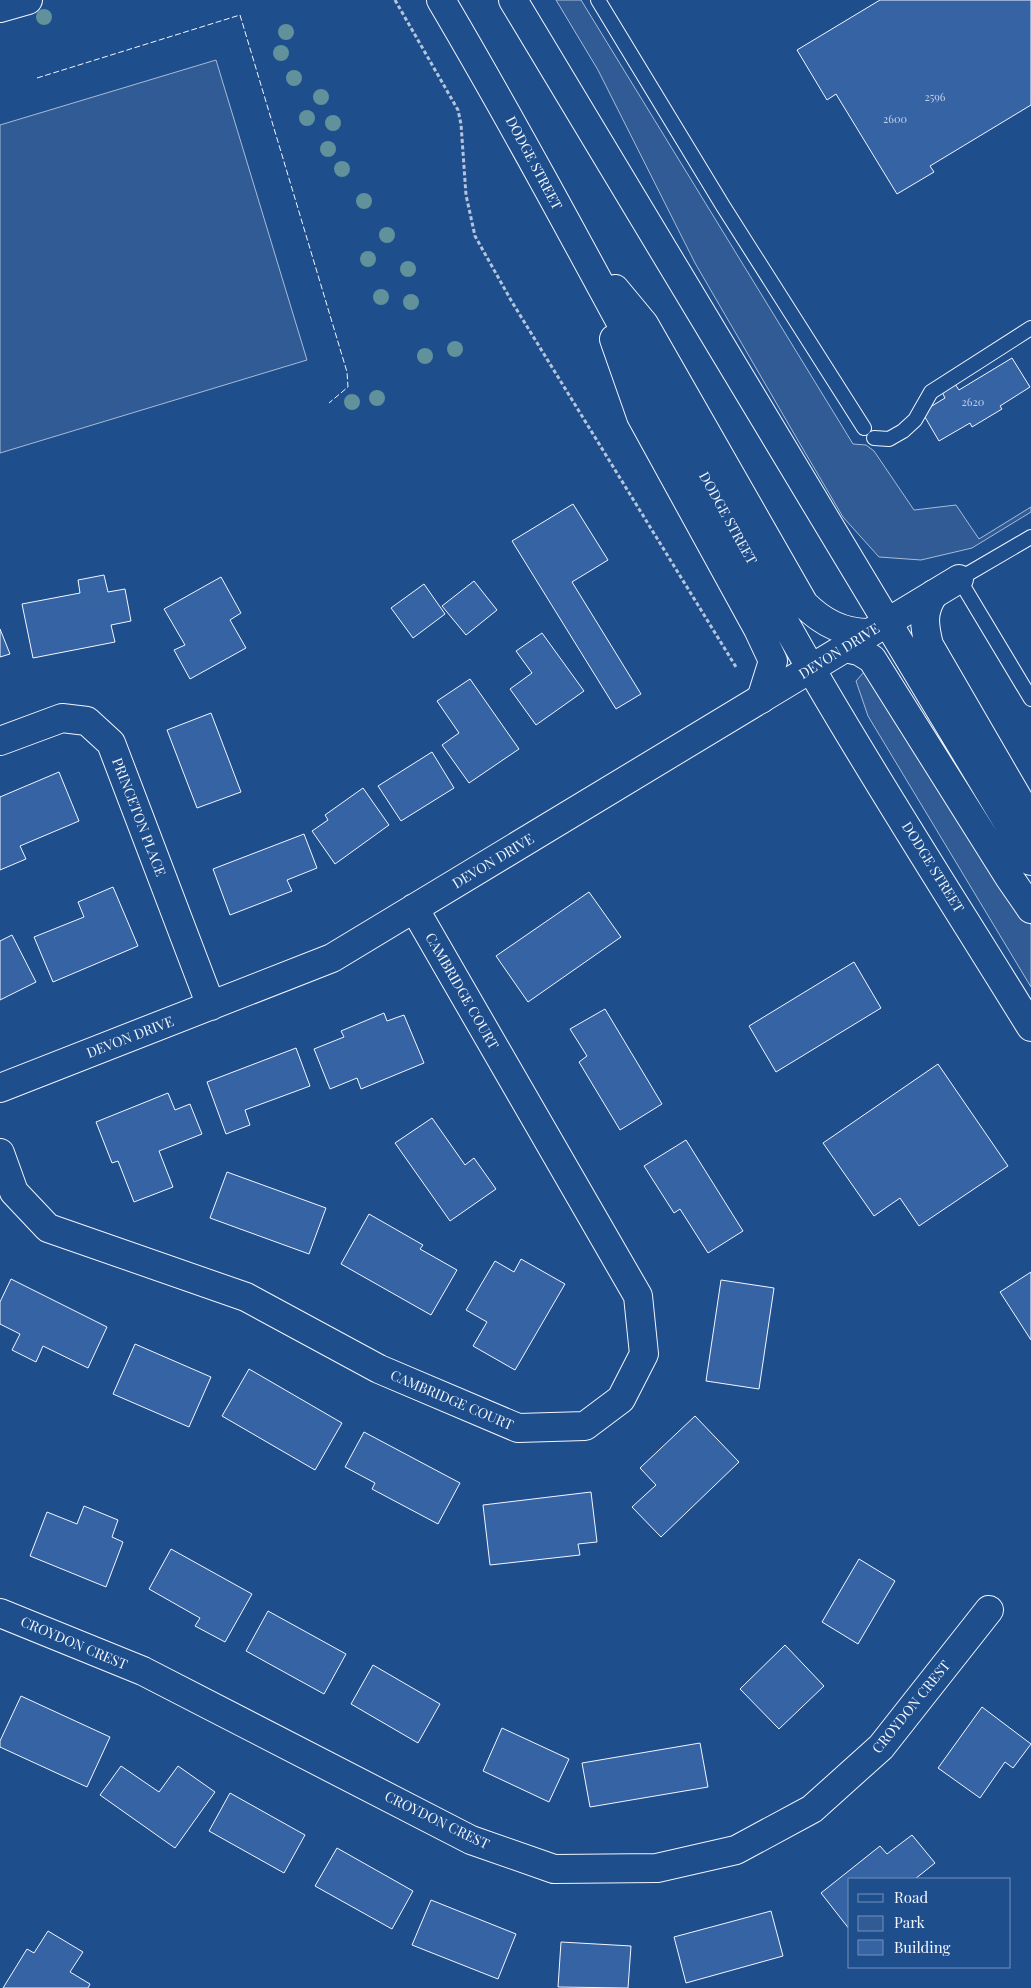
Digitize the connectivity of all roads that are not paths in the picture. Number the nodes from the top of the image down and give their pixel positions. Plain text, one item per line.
1 (28, 0) edge
2 (441, 0) edge
3 (513, 0) edge
4 (598, 0) edge
5 (0, 8) edge
6 (576, 242) junction
7 (589, 266) junction
8 (1031, 328) edge
9 (1031, 537) edge
10 (959, 579) junction
11 (934, 594) junction
12 (878, 627) junction
13 (845, 648) junction
14 (811, 668) junction
15 (761, 699) junction
16 (1031, 699) edge
17 (0, 740) edge
18 (1031, 821) edge
19 (1031, 861) edge
20 (414, 908) junction
21 (1031, 909) edge
22 (211, 1006) junction
23 (1031, 1027) edge
24 (0, 1088) edge
25 (0, 1153) edge
26 (989, 1610) dead end
27 (0, 1613) edge

1 - 5 main road
2 - 6 main road, DODGE STREET
3 - 12 main road
4 - 8 lane
6 - 7 main road, DODGE STREET
6 - 12 main road
7 - 14 main road, DODGE STREET
7 - 15 main road
9 - 10 lane
10 - 11 main road, DEVON DRIVE
10 - 16 lane
11 - 12 main road, DEVON DRIVE
11 - 18 main road
12 - 13 main road, DEVON DRIVE
12 - 19 main road
13 - 14 main road, DEVON DRIVE
13 - 21 main road
14 - 15 main road, DEVON DRIVE
14 - 23 main road, DODGE STREET
15 - 20 main road, DEVON DRIVE
17 - 22 main road, PRINCETON PLACE
20 - 22 main road, DEVON DRIVE
20 - 25 main road, CAMBRIDGE COURT
22 - 24 main road, DEVON DRIVE
26 - 27 main road, CROYDON CREST

